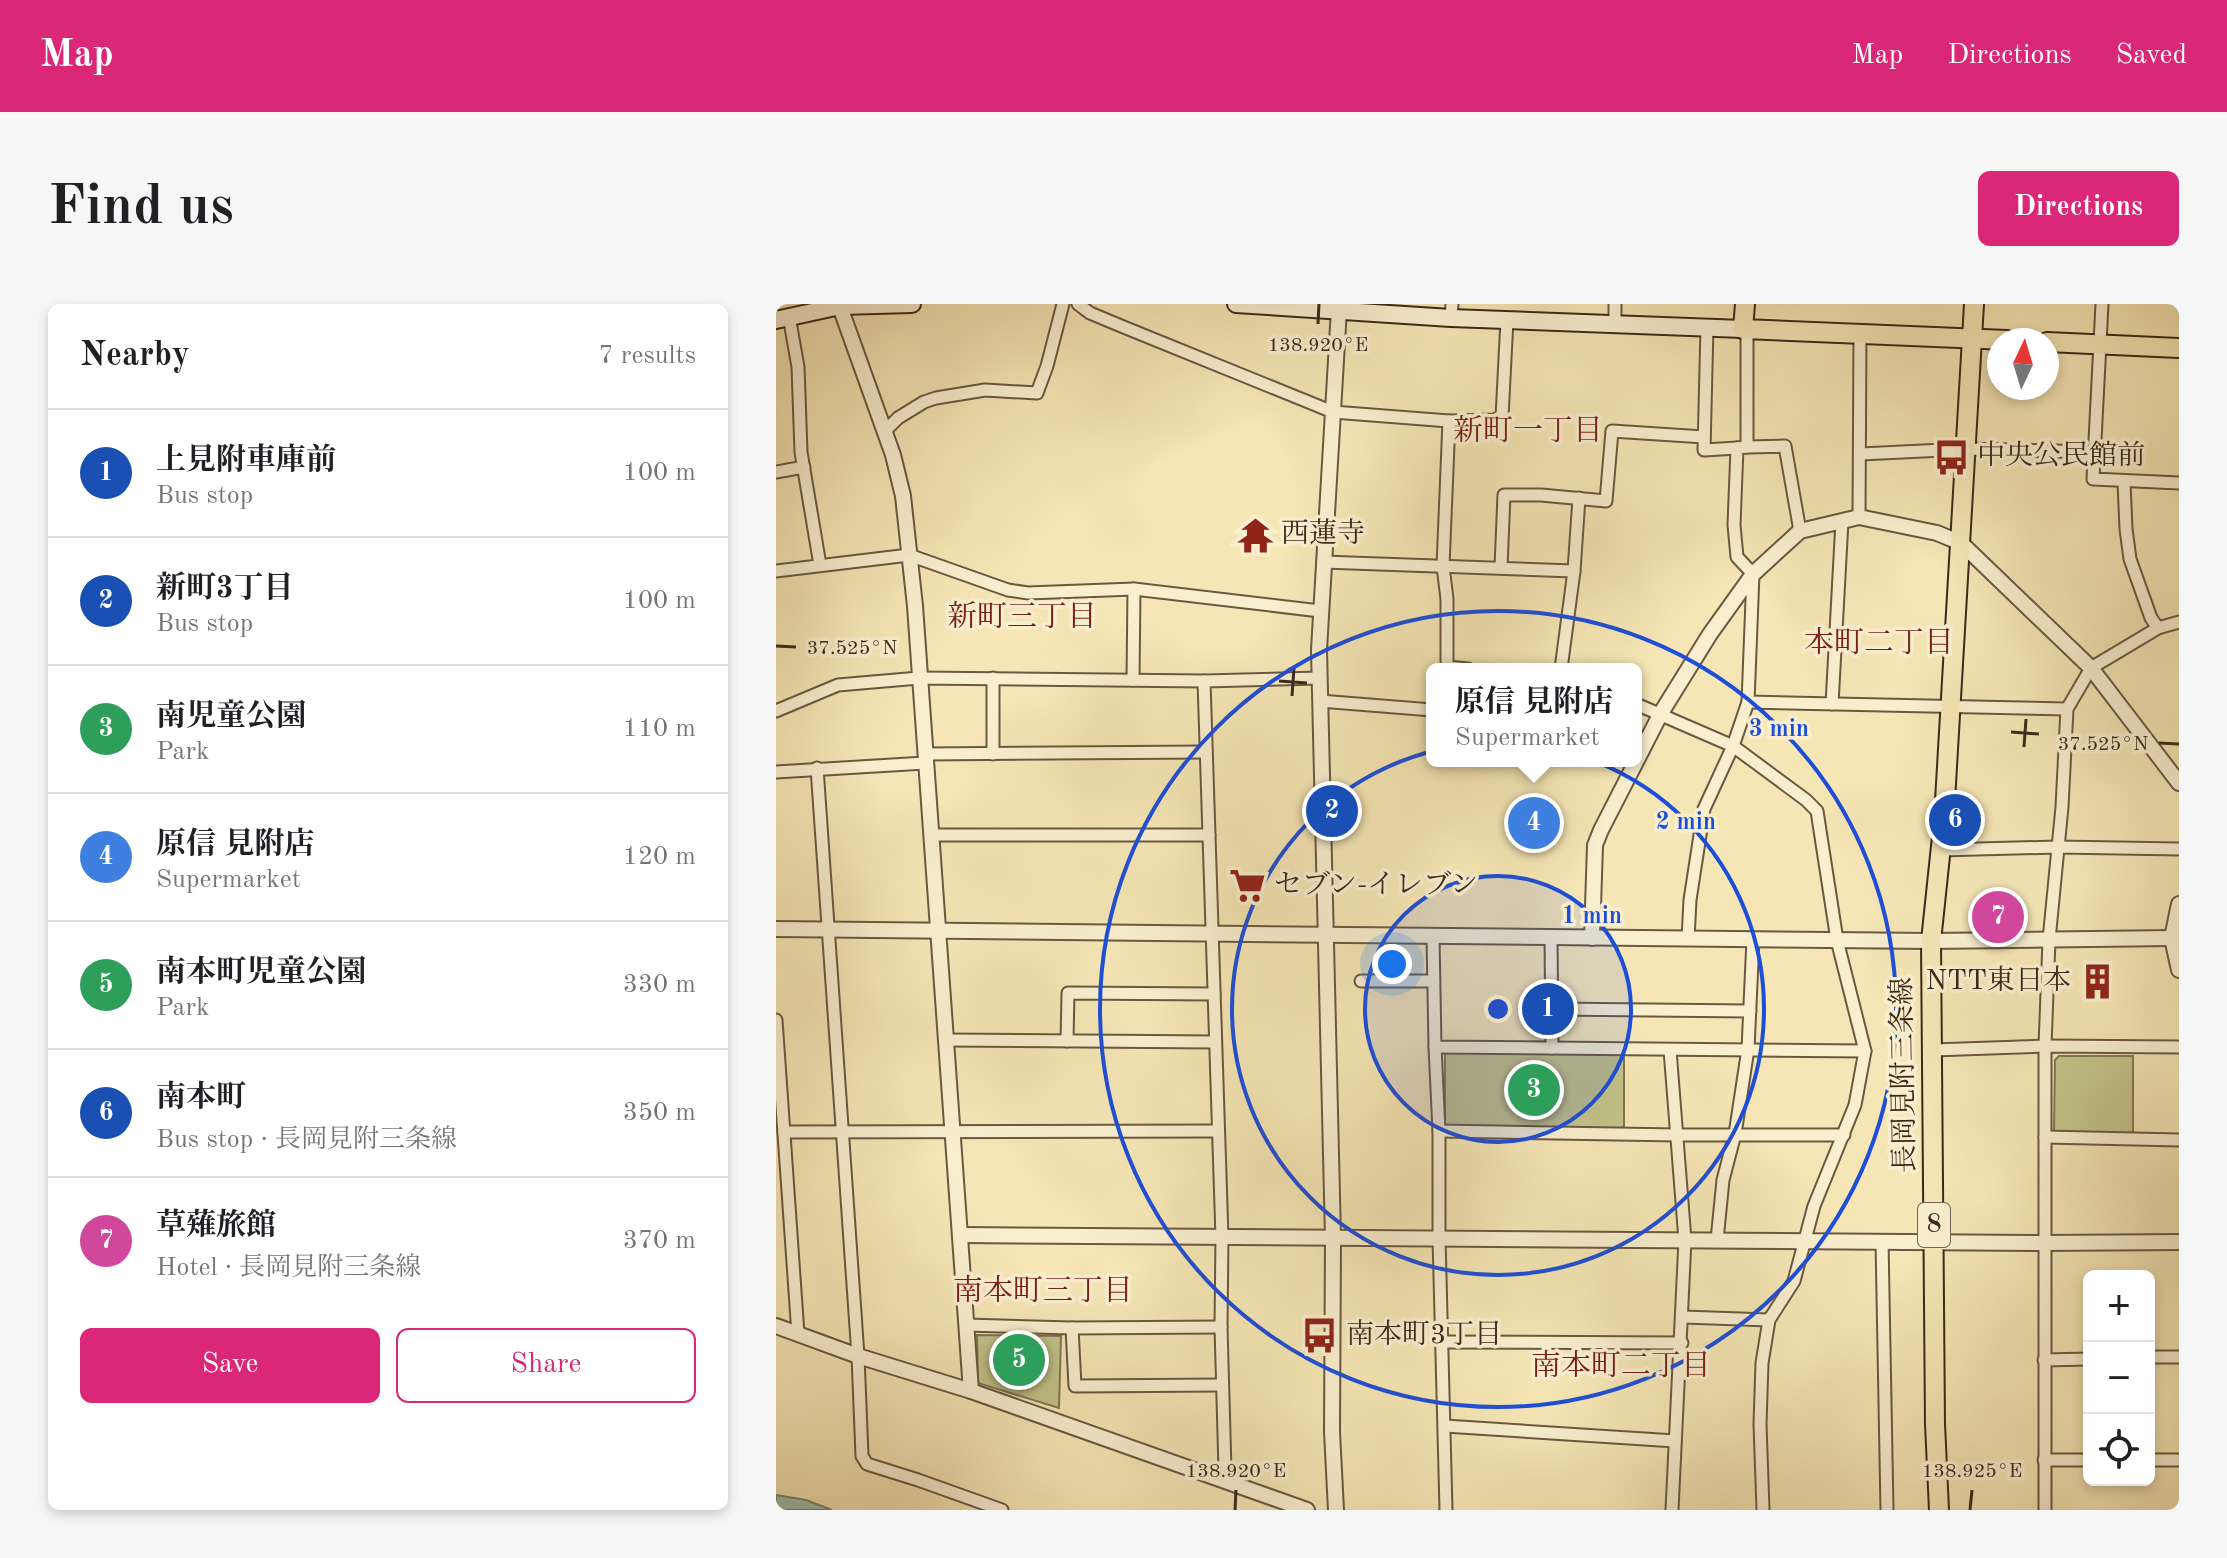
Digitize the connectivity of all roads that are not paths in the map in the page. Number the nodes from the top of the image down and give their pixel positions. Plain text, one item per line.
1 (912, 304) edge
2 (1063, 304) edge
3 (1078, 304) edge
4 (1236, 304) edge
5 (1251, 304) edge
6 (1615, 304) edge
7 (1745, 304) edge
8 (1974, 304) edge
9 (2102, 304) edge
10 (840, 305) edge
11 (1339, 307) edge
12 (1452, 311) edge
13 (782, 318) edge
14 (1507, 320) junction
15 (1615, 325) junction
16 (1707, 327) junction
17 (1745, 329) junction
18 (1860, 333) junction
19 (1972, 338) junction
20 (1987, 339) edge
21 (2059, 343) edge
22 (2101, 345) junction
23 (2179, 348) edge
24 (1333, 412) junction
25 (1449, 421) junction
26 (885, 431) junction
27 (1704, 437) junction
28 (1742, 448) junction
29 (1964, 449) junction
30 (2095, 452) junction
31 (1861, 454) junction
32 (804, 467) junction
33 (776, 472) edge
34 (2124, 482) junction
35 (2179, 483) edge
36 (1579, 498) junction
37 (1859, 517) junction
38 (1842, 521) junction
39 (1800, 531) junction
40 (1961, 543) junction
41 (909, 555) junction
42 (1323, 562) junction
43 (820, 565) junction
44 (1443, 566) junction
45 (1501, 567) junction
46 (776, 571) edge
47 (1574, 571) junction
48 (1753, 574) junction
49 (1134, 589) junction
50 (1320, 611) junction
51 (2179, 622) edge
52 (2158, 628) junction
53 (1447, 663) edge
54 (1562, 663) edge
55 (2091, 668) junction
56 (919, 678) junction
57 (993, 678) junction
58 (1320, 678) junction
59 (1133, 680) junction
60 (1204, 681) junction
61 (1320, 701) junction
62 (1748, 702) junction
63 (1832, 704) junction
64 (1642, 706) edge
65 (1950, 706) junction
66 (2067, 709) junction
67 (1426, 710) edge
68 (776, 711) edge
69 (1661, 713) junction
70 (1733, 746) junction
71 (1642, 750) edge
72 (1206, 752) junction
73 (993, 754) junction
74 (925, 759) junction
75 (1633, 767) edge
76 (817, 768) junction
77 (776, 772) edge
78 (2179, 783) edge
79 (931, 835) junction
80 (1209, 835) junction
81 (2058, 847) junction
82 (2179, 849) edge
83 (1940, 850) junction
84 (2179, 904) edge
85 (776, 929) edge
86 (828, 930) junction
87 (938, 931) junction
88 (1212, 934) junction
89 (1327, 935) junction
90 (1433, 936) junction
91 (1551, 937) junction
92 (1592, 938) junction
93 (2176, 938) edge
94 (1688, 939) junction
95 (1753, 939) junction
96 (1837, 940) junction
97 (2049, 940) junction
98 (1931, 941) junction
99 (2179, 970) edge
100 (1361, 981) dead end
101 (1433, 981) junction
102 (1214, 994) junction
103 (1551, 1009) junction
104 (1750, 1011) junction
105 (776, 1020) edge
106 (946, 1040) junction
107 (1067, 1041) junction
108 (1215, 1042) junction
109 (2045, 1046) junction
110 (1435, 1047) junction
111 (2179, 1047) edge
112 (1552, 1048) junction
113 (1748, 1049) junction
114 (1670, 1050) junction
115 (1933, 1050) junction
116 (1865, 1051) junction
117 (1218, 1131) junction
118 (1439, 1131) junction
119 (784, 1132) junction
120 (842, 1132) junction
121 (952, 1132) junction
122 (1735, 1134) junction
123 (1678, 1135) junction
124 (1844, 1135) junction
125 (2045, 1137) junction
126 (2179, 1140) edge
127 (960, 1235) junction
128 (1222, 1237) junction
129 (1333, 1238) junction
130 (1439, 1238) junction
131 (1685, 1240) junction
132 (1717, 1240) junction
133 (1804, 1241) junction
134 (1882, 1241) junction
135 (1934, 1242) junction
136 (2179, 1242) edge
137 (2044, 1243) junction
138 (1683, 1317) junction
139 (1769, 1320) junction
140 (966, 1325) junction
141 (776, 1326) edge
142 (1221, 1327) junction
143 (1072, 1328) junction
144 (798, 1334) junction
145 (1442, 1342) junction
146 (1682, 1343) junction
147 (858, 1356) junction
148 (2155, 1357) edge
149 (2179, 1357) edge
150 (2083, 1359) edge
151 (2044, 1360) junction
152 (1222, 1385) junction
153 (971, 1391) junction
154 (1445, 1426) junction
155 (1675, 1441) junction
156 (2044, 1460) junction
157 (2083, 1460) edge
158 (2155, 1460) edge
159 (2179, 1460) edge
160 (1222, 1480) junction
161 (1002, 1510) edge
162 (1307, 1510) edge
163 (1336, 1510) edge
164 (1446, 1510) edge
165 (1672, 1510) edge
166 (1763, 1510) edge
167 (1887, 1510) edge
168 (1939, 1510) edge
169 (2045, 1510) edge

1 - 10 main road
2 - 26 street
3 - 24 street
4 - 5 main road
5 - 11 main road
6 - 15 street
7 - 17 main road
8 - 19 main road, 長岡見附三条線 / 8
9 - 22 street
10 - 13 main road
10 - 26 street
11 - 12 main road
11 - 24 street
12 - 14 main road
13 - 32 street
14 - 15 main road
14 - 25 street
15 - 16 main road
16 - 17 main road
16 - 27 street
17 - 18 main road
17 - 28 street
18 - 19 main road
18 - 31 street
19 - 20 main road
19 - 29 main road, 長岡見附三条線 / 8
21 - 22 main road
22 - 23 main road
22 - 30 street
24 - 25 street
24 - 42 street
25 - 44 street
26 - 41 street
27 - 28 street
27 - 36 street
28 - 39 street
28 - 48 street
29 - 30 street
29 - 31 street
29 - 40 main road, 長岡見附三条線 / 8
30 - 34 street
31 - 37 street
32 - 33 street
32 - 43 street
34 - 35 street
34 - 52 street
36 - 45 street
36 - 47 street
37 - 38 street
37 - 40 street
38 - 39 street
38 - 63 street
39 - 48 street
40 - 55 street
40 - 65 main road, 長岡見附三条線 / 8
41 - 43 street
41 - 49 street
41 - 56 street
42 - 44 street
42 - 50 street
43 - 46 street
44 - 45 street
44 - 53 street
45 - 47 street
47 - 54 street
48 - 62 street
48 - 69 street
49 - 50 street
49 - 59 street
50 - 58 street
51 - 52 street
52 - 55 street
55 - 66 street
55 - 78 street
56 - 57 street
56 - 68 street
56 - 74 street
57 - 59 street
57 - 73 street
58 - 60 street
58 - 61 street
59 - 60 street
60 - 72 street
61 - 67 street
61 - 89 street
62 - 63 street
62 - 70 street
63 - 65 street
64 - 69 street
65 - 66 street
65 - 83 main road, 長岡見附三条線 / 8
66 - 81 street
69 - 70 street
69 - 71 street
70 - 94 street
70 - 96 street
72 - 73 street
72 - 80 street
73 - 74 street
74 - 76 street
74 - 79 street
75 - 92 street
76 - 77 street
76 - 86 street
79 - 80 street
79 - 87 street
80 - 88 street
81 - 82 street
81 - 83 street
81 - 97 street
83 - 98 main road, 長岡見附三条線 / 8
84 - 93 street
85 - 86 street
86 - 87 street
86 - 120 street
87 - 88 street
87 - 106 street
88 - 89 street
88 - 102 street
89 - 90 street
89 - 129 street
90 - 91 street
90 - 101 street
91 - 92 street
91 - 103 street
92 - 94 street
93 - 97 street
93 - 99 street
94 - 95 street
95 - 96 street
95 - 104 street
96 - 98 street
96 - 116 street
97 - 98 street
97 - 109 street
98 - 115 main road, 長岡見附三条線 / 8
100 - 101 street
101 - 110 street
102 - 107 street
102 - 108 street
103 - 104 street
103 - 112 street
104 - 113 street
105 - 119 street
106 - 107 street
106 - 121 street
107 - 108 street
108 - 117 street
109 - 111 street
109 - 115 street
109 - 125 street
110 - 112 street
110 - 118 street
112 - 114 street
113 - 114 street
113 - 116 street
113 - 122 street
114 - 123 street
115 - 135 main road, 長岡見附三条線 / 8
116 - 124 street
117 - 121 street
117 - 128 street
118 - 123 street
118 - 130 street
119 - 120 street
119 - 144 street
120 - 121 street
120 - 147 street
121 - 127 street
122 - 123 street
122 - 124 street
122 - 132 street
123 - 131 street
124 - 133 street
125 - 126 street
125 - 137 street
127 - 128 street
127 - 140 street
128 - 129 street
128 - 142 street
129 - 130 street
129 - 163 street
130 - 131 street
130 - 145 street
131 - 132 street
131 - 138 street
132 - 133 street
133 - 134 street
133 - 139 street
134 - 135 street
134 - 167 street
135 - 137 street
135 - 168 main road, 長岡見附三条線 / 8
136 - 137 street
137 - 151 street
138 - 139 street
138 - 146 street
139 - 166 street
140 - 143 street
140 - 153 street
141 - 144 street
142 - 143 street
142 - 152 street
143 - 152 street
144 - 147 street
145 - 146 street
145 - 154 street
146 - 155 street
147 - 153 street
147 - 161 street
148 - 149 street
150 - 151 street
151 - 156 street
152 - 160 street
153 - 160 street
154 - 155 street
154 - 164 street
155 - 165 street
156 - 157 street
156 - 169 street
158 - 159 street
160 - 162 street

